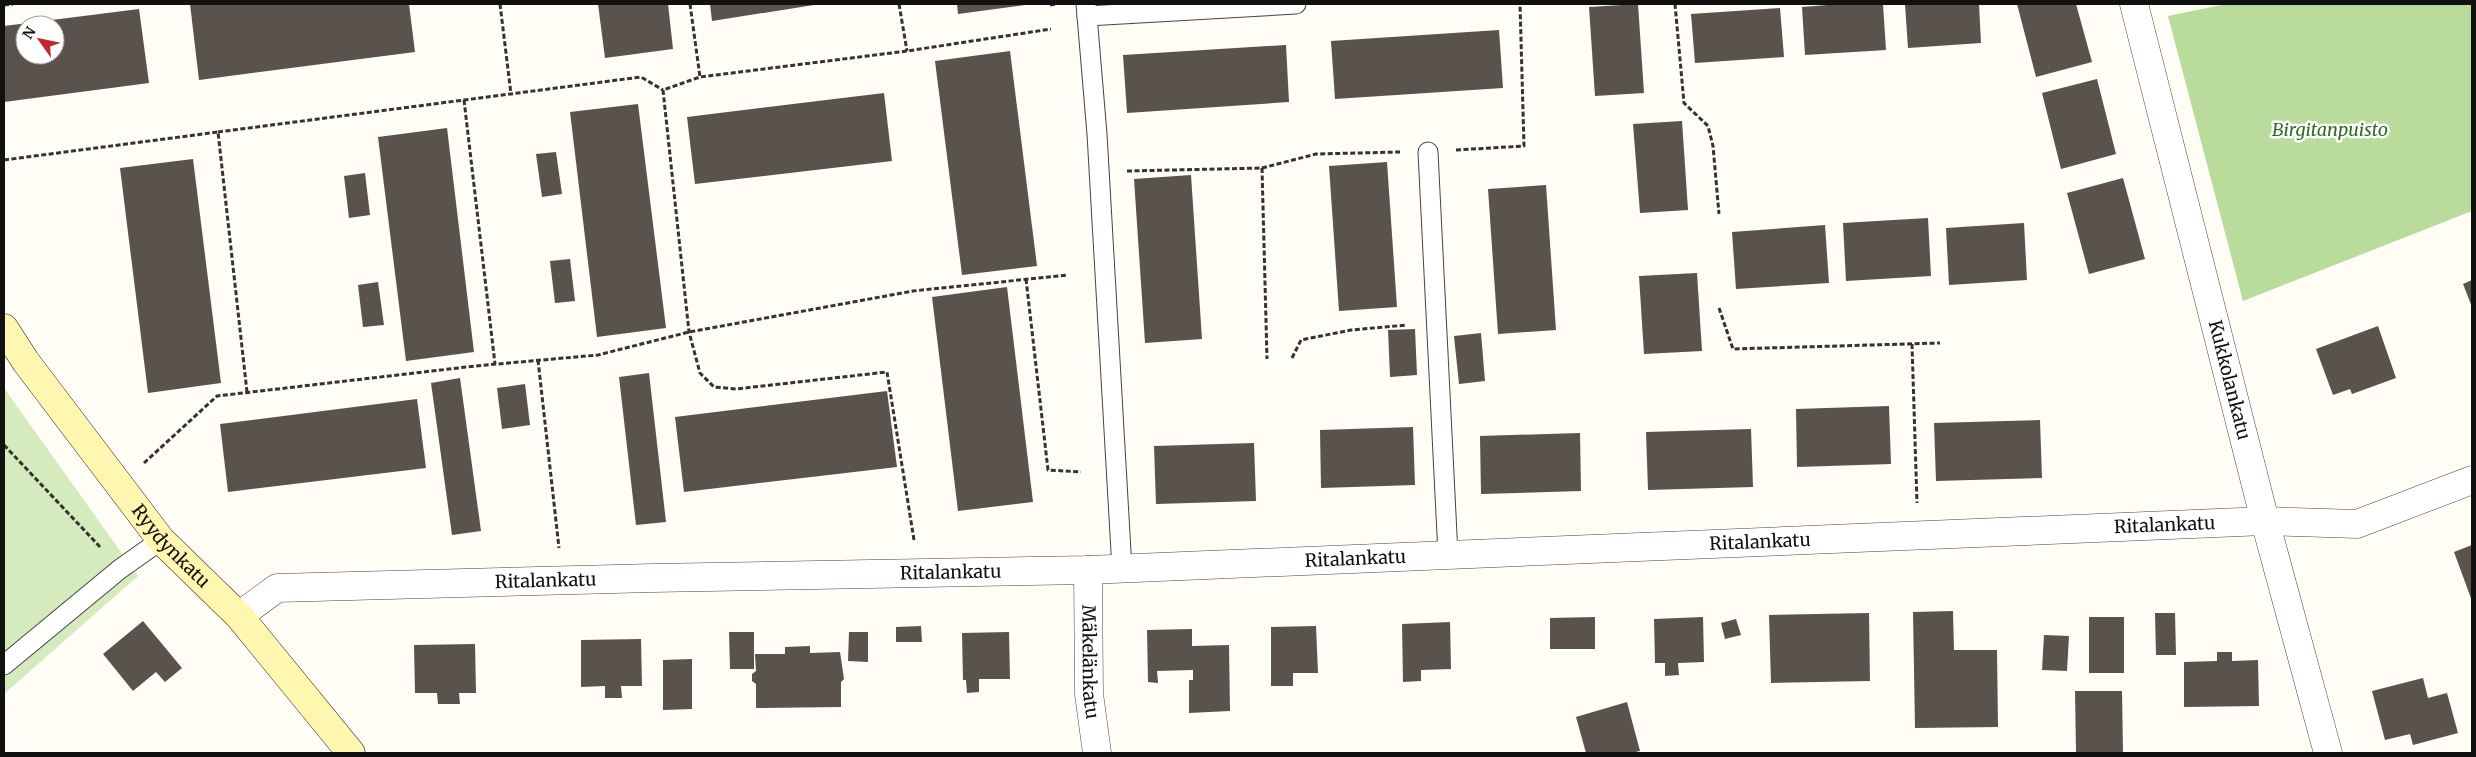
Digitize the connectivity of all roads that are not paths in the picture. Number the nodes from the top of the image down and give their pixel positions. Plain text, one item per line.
1 (1296, 4) edge
2 (2134, 4) edge
3 (1087, 10) edge
4 (1428, 152) dead end
5 (4, 328) edge
6 (2472, 480) edge
7 (2265, 521) junction
8 (161, 540) junction
9 (1448, 555) junction
10 (1122, 569) junction
11 (1088, 570) junction
12 (239, 616) junction
13 (4, 665) edge
14 (351, 753) edge
15 (1097, 753) edge
16 (2328, 753) edge

1 - 3 lane
2 - 7 street, Kukkolankatu
3 - 10 lane
4 - 9 lane
5 - 8 street, Ryydynkatu
6 - 7 street, Ritalankatu
7 - 9 street, Ritalankatu
7 - 16 street, Kukkolankatu
8 - 12 street, Ryydynkatu
8 - 13 lane
9 - 10 street, Ritalankatu
10 - 11 street, Ritalankatu
11 - 12 street, Ritalankatu
11 - 15 street, Mäkelänkatu
12 - 14 street, Ryydynkatu

